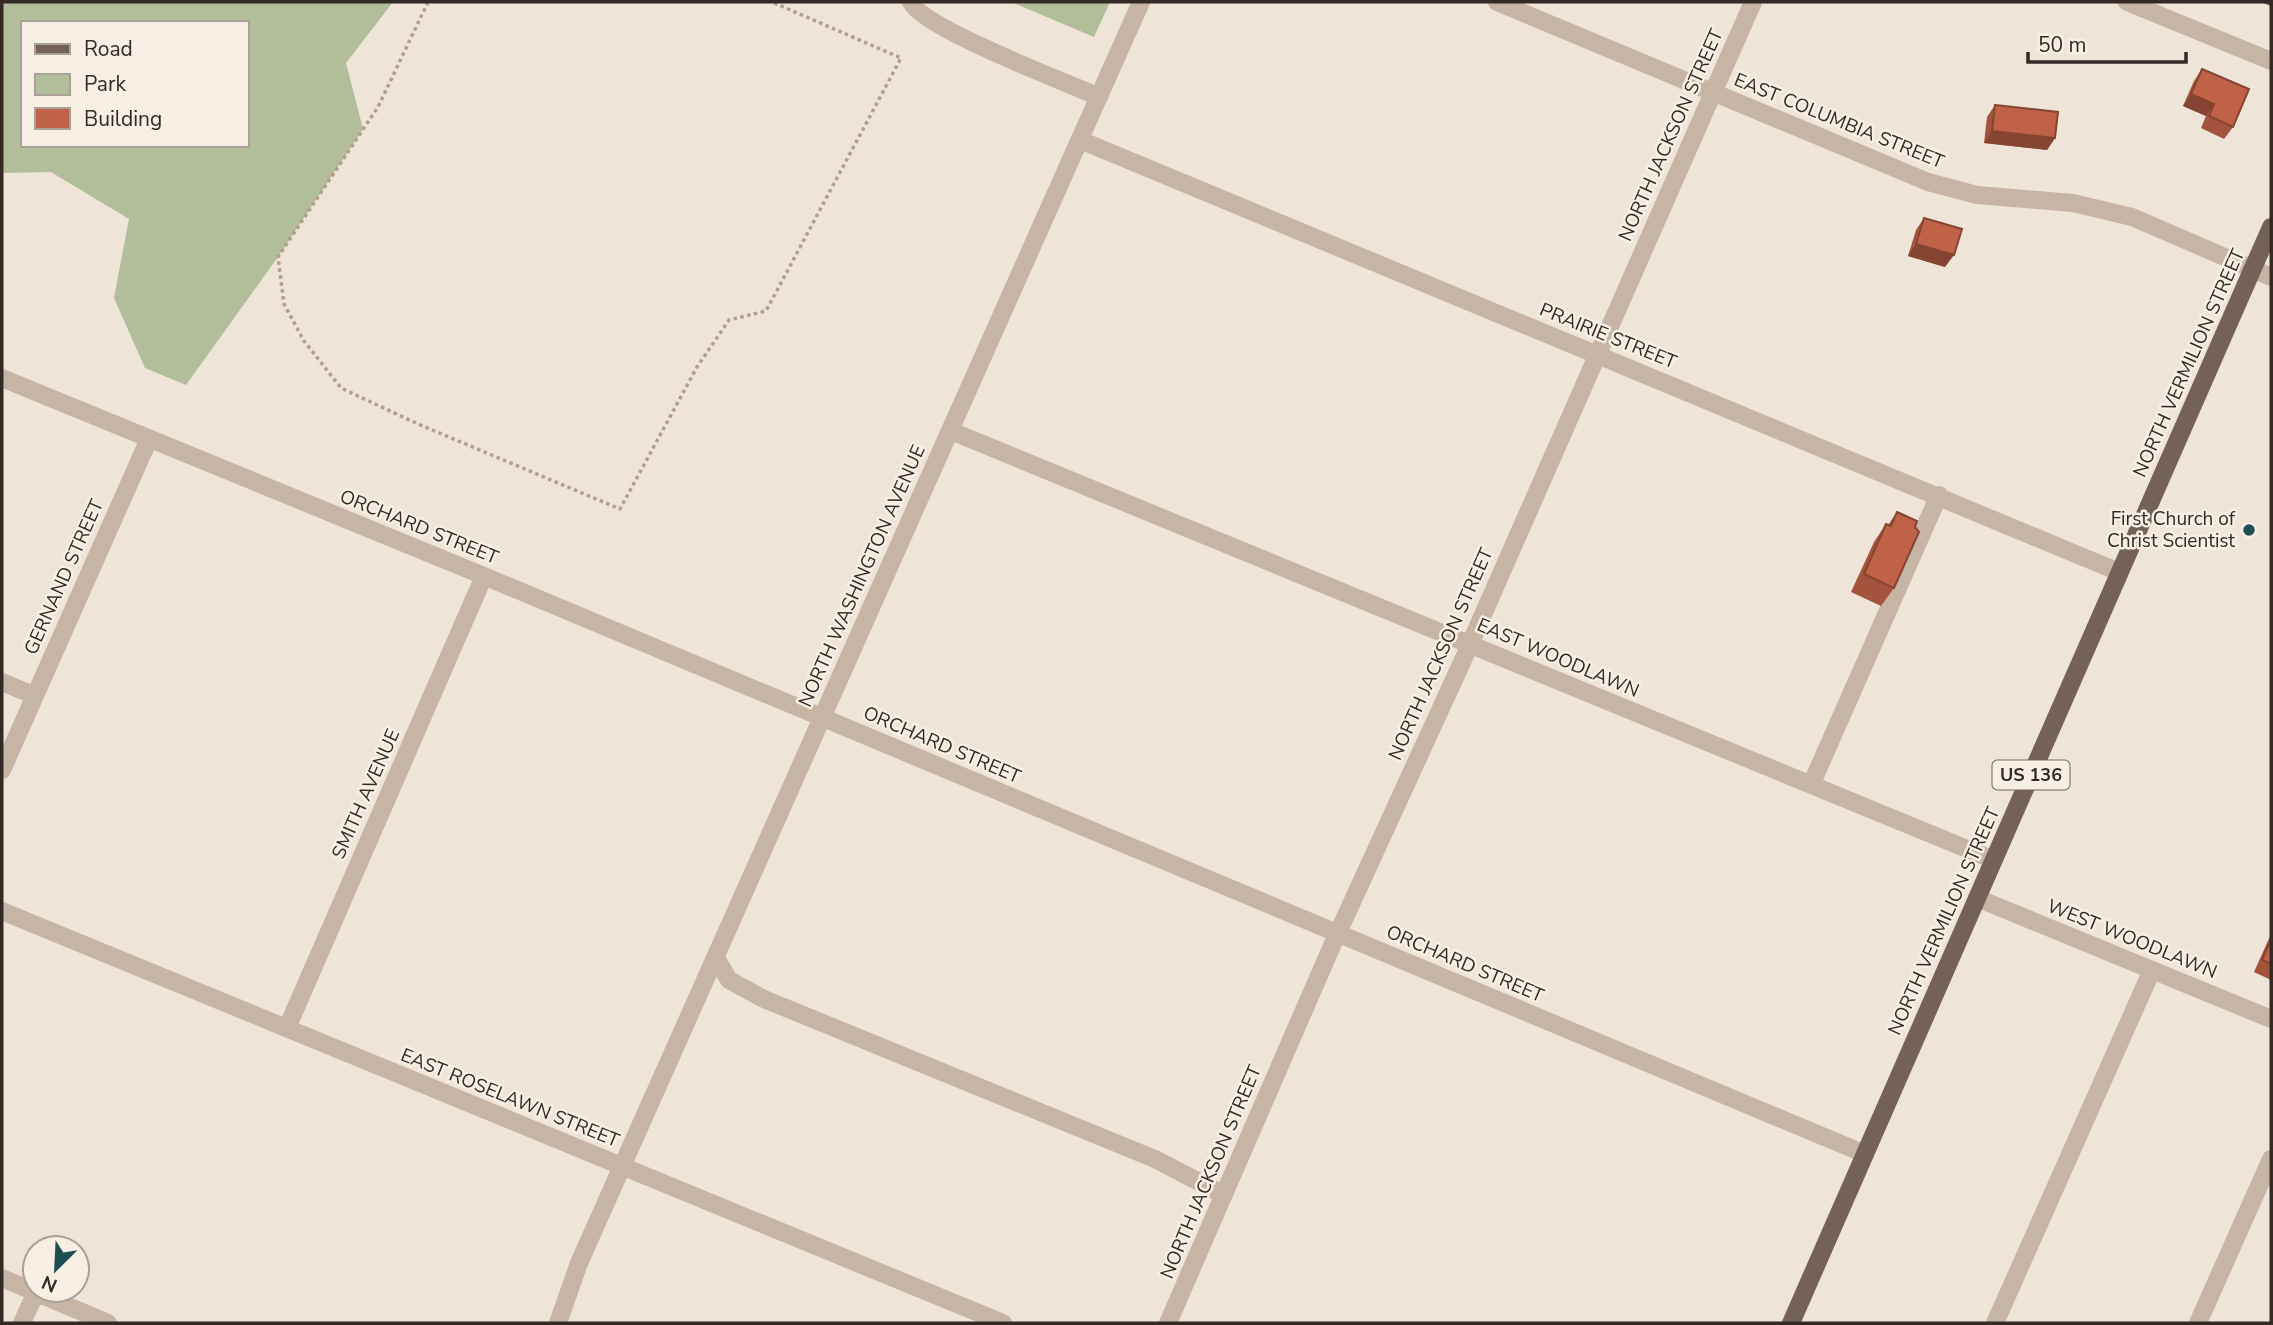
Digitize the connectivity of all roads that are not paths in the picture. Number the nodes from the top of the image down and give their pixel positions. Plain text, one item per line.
1 (911, 2) edge
2 (1141, 2) edge
3 (1497, 2) edge
4 (1753, 2) edge
5 (2127, 2) edge
6 (2271, 61) edge
7 (1714, 92) junction
8 (1099, 97) junction
9 (1080, 140) junction
10 (2271, 228) edge
11 (2253, 270) junction
12 (2271, 277) edge
13 (1595, 354) junction
14 (2, 378) edge
15 (951, 431) junction
16 (149, 439) junction
17 (1939, 495) junction
18 (2119, 572) junction
19 (484, 576) junction
20 (1470, 643) junction
21 (2, 682) edge
22 (33, 695) junction
23 (822, 717) junction
24 (2, 770) edge
25 (1811, 785) junction
26 (1994, 860) junction
27 (1977, 898) junction
28 (2, 911) edge
29 (1338, 933) junction
30 (716, 958) junction
31 (2152, 970) junction
32 (2271, 1019) edge
33 (287, 1028) junction
34 (1865, 1154) junction
35 (2271, 1159) edge
36 (623, 1167) junction
37 (1224, 1195) junction
38 (2, 1278) edge
39 (21, 1286) edge
40 (31, 1304) edge
41 (64, 1304) edge
42 (22, 1323) edge
43 (108, 1323) edge
44 (558, 1323) edge
45 (1003, 1323) edge
46 (1168, 1323) edge
47 (1791, 1323) edge
48 (1995, 1323) edge
49 (2198, 1323) edge

1 - 8 street
2 - 8 street, NORTH WASHINGTON AVENUE
3 - 7 street, EAST COLUMBIA STREET
4 - 7 street, NORTH JACKSON STREET
5 - 6 street
7 - 11 street, EAST COLUMBIA STREET
7 - 13 street, NORTH JACKSON STREET
8 - 9 street, NORTH WASHINGTON AVENUE
9 - 13 street, PRAIRIE STREET
9 - 15 street, NORTH WASHINGTON AVENUE
10 - 11 main road, NORTH VERMILION STREET / US 136
11 - 12 street, EAST COLUMBIA STREET
11 - 18 main road, NORTH VERMILION STREET / US 136
13 - 17 street, PRAIRIE STREET
13 - 20 street, NORTH JACKSON STREET
14 - 16 street, ORCHARD STREET
15 - 20 street, EAST WOODLAWN
15 - 23 street, NORTH WASHINGTON AVENUE
16 - 19 street, ORCHARD STREET
16 - 22 street, GERNAND STREET
17 - 18 street, PRAIRIE STREET
17 - 25 street
18 - 26 main road, NORTH VERMILION STREET / US 136
19 - 23 street, ORCHARD STREET
19 - 33 street, SMITH AVENUE
20 - 25 street, EAST WOODLAWN
20 - 29 street, NORTH JACKSON STREET
21 - 22 street
22 - 24 street, GERNAND STREET
23 - 29 street, ORCHARD STREET
23 - 30 street, NORTH WASHINGTON AVENUE
25 - 26 street, EAST WOODLAWN
26 - 27 main road, NORTH VERMILION STREET / US 136
27 - 31 street, WEST WOODLAWN
27 - 34 main road, NORTH VERMILION STREET / US 136
28 - 33 street, EAST ROSELAWN STREET
29 - 34 street, ORCHARD STREET
29 - 37 street, NORTH JACKSON STREET
30 - 36 street, NORTH WASHINGTON AVENUE
30 - 37 street
31 - 32 street, WEST WOODLAWN
31 - 48 street
33 - 36 street, EAST ROSELAWN STREET
34 - 47 main road, NORTH VERMILION STREET / US 136
35 - 49 street
36 - 44 street, NORTH WASHINGTON AVENUE
36 - 45 street, EAST ROSELAWN STREET
37 - 46 street, NORTH JACKSON STREET
38 - 39 street
40 - 42 street
41 - 43 street

